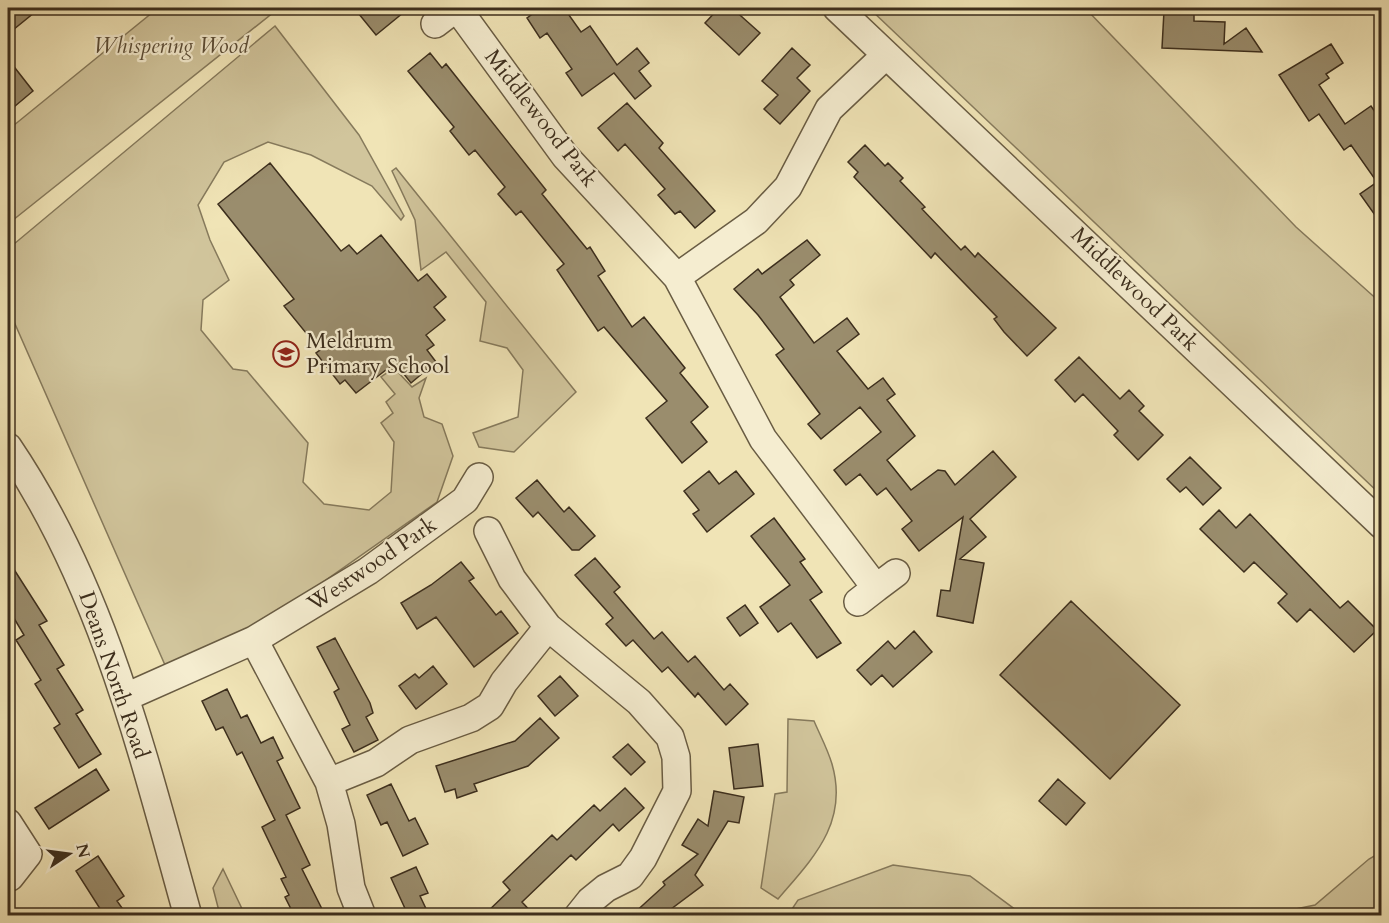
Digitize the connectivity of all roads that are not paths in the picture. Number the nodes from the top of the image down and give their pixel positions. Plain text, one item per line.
1 (456, 8) edge
2 (837, 8) edge
3 (435, 24) dead end
4 (886, 55) junction
5 (677, 277) junction
6 (8, 447) edge
7 (478, 477) dead end
8 (1382, 525) edge
9 (488, 531) dead end
10 (877, 588) dead end
11 (548, 627) junction
12 (254, 640) junction
13 (126, 697) junction
14 (329, 782) junction
15 (8, 823) edge
16 (10, 877) dead end
17 (188, 915) edge
18 (362, 915) edge
19 (578, 915) edge

1 - 3 street, Middlewood Park
1 - 5 street, Middlewood Park
2 - 4 street, Middlewood Park
4 - 5 street
4 - 8 street, Middlewood Park
5 - 10 street, Middlewood Park
6 - 13 street, Deans North Road
7 - 12 street, Westwood Park
9 - 11 street
11 - 14 street
11 - 19 street
12 - 13 street, Westwood Park
12 - 14 street
13 - 17 street, Deans North Road
14 - 18 street
15 - 16 street

